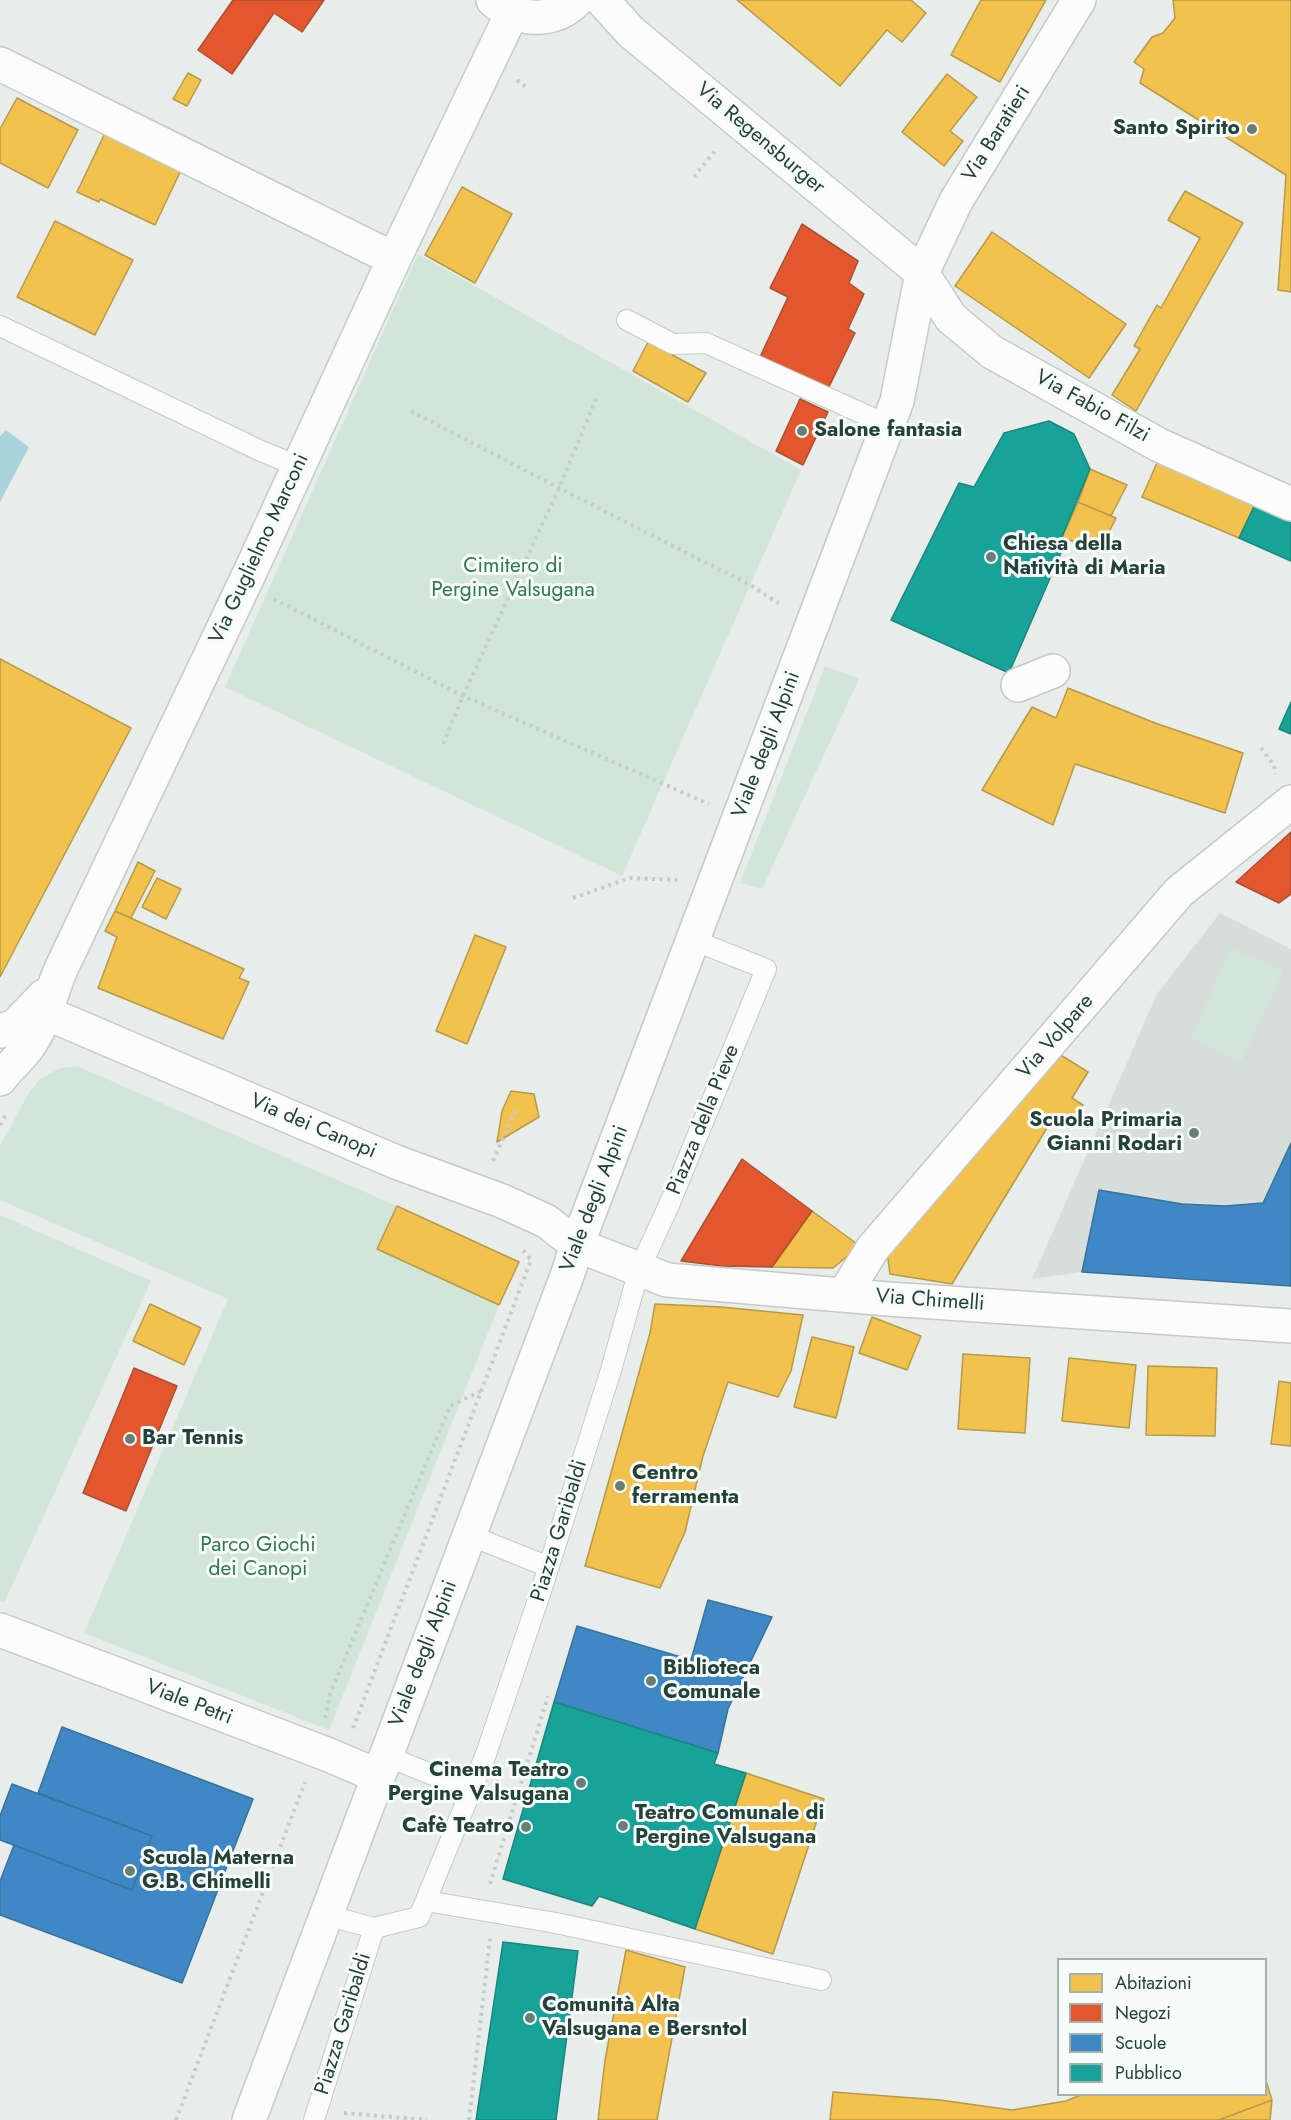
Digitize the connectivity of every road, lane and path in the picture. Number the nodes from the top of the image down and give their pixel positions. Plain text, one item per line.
1 (578, 0) edge
2 (602, 0) edge
3 (1079, 0) edge
4 (502, 7) edge
5 (0, 64) edge
6 (717, 148) dead end
7 (694, 177) dead end
8 (394, 259) junction
9 (922, 273) junction
10 (627, 320) dead end
11 (0, 326) edge
12 (596, 399) dead end
13 (411, 411) dead end
14 (888, 425) junction
15 (300, 467) junction
16 (559, 488) junction
17 (1291, 504) edge
18 (273, 599) dead end
19 (785, 607) dead end
20 (1053, 671) dead end
21 (1018, 685) dead end
22 (463, 696) junction
23 (444, 744) dead end
24 (1291, 802) edge
25 (709, 805) dead end
26 (680, 880) dead end
27 (573, 897) dead end
28 (693, 940) junction
29 (50, 1000) junction
30 (0, 1031) edge
31 (0, 1079) edge
32 (516, 1110) dead end
33 (493, 1162) dead end
34 (577, 1245) junction
35 (519, 1246) dead end
36 (639, 1270) junction
37 (844, 1295) junction
38 (1291, 1326) edge
39 (481, 1390) junction
40 (469, 1535) junction
41 (549, 1567) junction
42 (0, 1630) edge
43 (548, 1696) dead end
44 (323, 1729) dead end
45 (352, 1731) dead end
46 (382, 1766) junction
47 (309, 1773) dead end
48 (473, 1791) junction
49 (497, 1889) dead end
50 (426, 1901) junction
51 (326, 1915) junction
52 (374, 1928) junction
53 (490, 1933) dead end
54 (820, 1980) dead end
55 (316, 2115) edge
56 (176, 2120) edge
57 (249, 2120) edge
58 (427, 2120) edge
59 (469, 2120) edge

1 - 4 street
2 - 9 street, Via Regensburger
3 - 9 street, Via Baratieri
4 - 8 street, Via Guglielmo Marconi
5 - 8 street
6 - 7 path
8 - 15 street, Via Guglielmo Marconi
9 - 14 street, Viale degli Alpini
9 - 17 street, Via Fabio Filzi
10 - 14 lane
11 - 15 lane
12 - 16 path
13 - 16 path
14 - 28 street, Viale degli Alpini
15 - 29 street, Via Guglielmo Marconi
16 - 19 path
16 - 22 path
18 - 22 path
20 - 21 street
22 - 23 path
22 - 25 path
24 - 37 street, Via Volpare
26 - 27 path
28 - 34 street, Viale degli Alpini
28 - 36 lane, Piazza della Pieve
29 - 30 street
29 - 31 street, Via Guglielmo Marconi
29 - 34 street, Via dei Canopi
32 - 33 path
34 - 36 street, Via Chimelli
34 - 40 street, Viale degli Alpini
35 - 39 path
36 - 37 street, Via Chimelli
36 - 41 lane, Piazza Garibaldi
37 - 38 street, Via Chimelli
39 - 44 path
39 - 45 path
40 - 41 lane
40 - 46 street, Viale degli Alpini
41 - 48 lane, Piazza Garibaldi
42 - 46 street, Viale Petri
43 - 49 path
46 - 48 lane
46 - 51 street, Viale degli Alpini
47 - 56 path
48 - 50 lane, Piazza Garibaldi
50 - 52 lane, Piazza Garibaldi
50 - 54 lane
51 - 52 lane, Piazza Garibaldi
51 - 57 street, Viale degli Alpini
52 - 55 lane, Piazza Garibaldi
53 - 59 path
55 - 58 path

